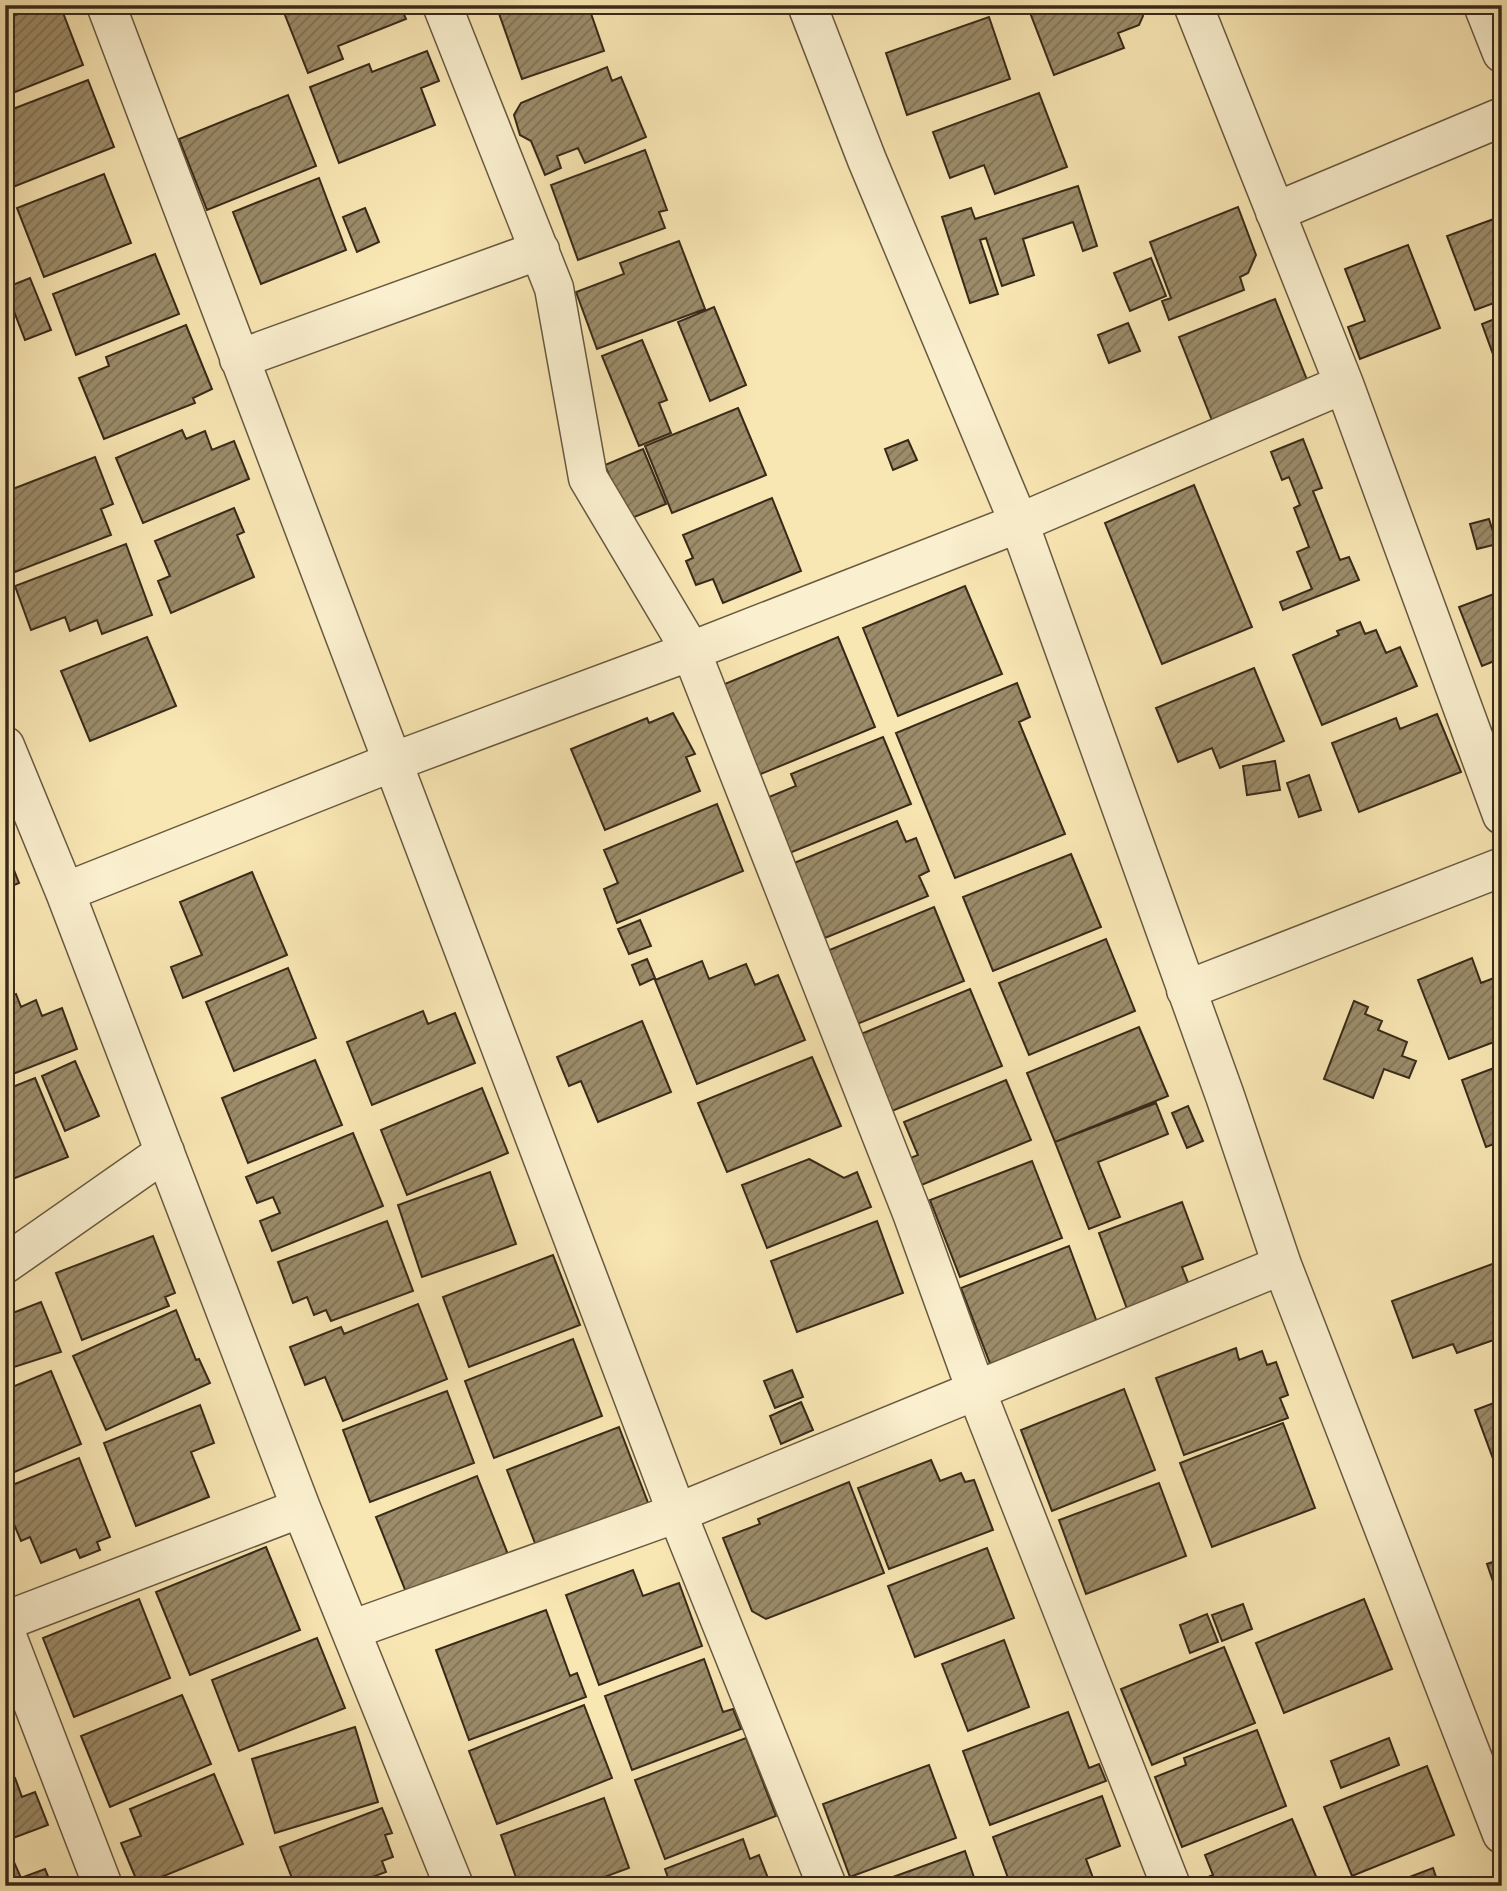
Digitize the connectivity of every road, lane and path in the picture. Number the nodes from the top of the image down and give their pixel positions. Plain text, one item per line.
1 (106, 5) edge
2 (442, 5) edge
3 (807, 5) edge
4 (1192, 5) edge
5 (1483, 5) edge
6 (1502, 53) edge
7 (1502, 117) edge
8 (1275, 212) junction
9 (540, 250) junction
10 (239, 359) junction
11 (1344, 384) junction
12 (1019, 523) junction
13 (691, 651) junction
14 (5, 746) edge
15 (390, 763) junction
16 (1502, 815) edge
17 (1502, 867) edge
18 (65, 892) junction
19 (1186, 990) junction
20 (165, 1152) junction
21 (5, 1264) edge
22 (1282, 1265) junction
23 (977, 1393) junction
24 (301, 1508) junction
25 (677, 1513) junction
26 (5, 1621) edge
27 (351, 1630) junction
28 (5, 1631) edge
29 (1502, 1834) edge
30 (103, 1886) edge
31 (454, 1886) edge
32 (827, 1886) edge
33 (1171, 1886) edge

1 - 10 street
2 - 9 street
3 - 12 street
4 - 8 street
5 - 6 street
7 - 8 street
8 - 11 street
9 - 10 street
9 - 13 street
10 - 15 street
11 - 12 street
11 - 16 street
12 - 13 street
12 - 19 street
13 - 15 street
13 - 23 street
14 - 18 street
15 - 18 street
15 - 25 street
17 - 19 street
18 - 20 street
19 - 22 street
20 - 21 street
20 - 24 street
22 - 23 street
22 - 29 street
23 - 25 street
23 - 33 street
24 - 26 street
24 - 27 street
25 - 27 street
25 - 32 street
27 - 31 street
28 - 30 street

